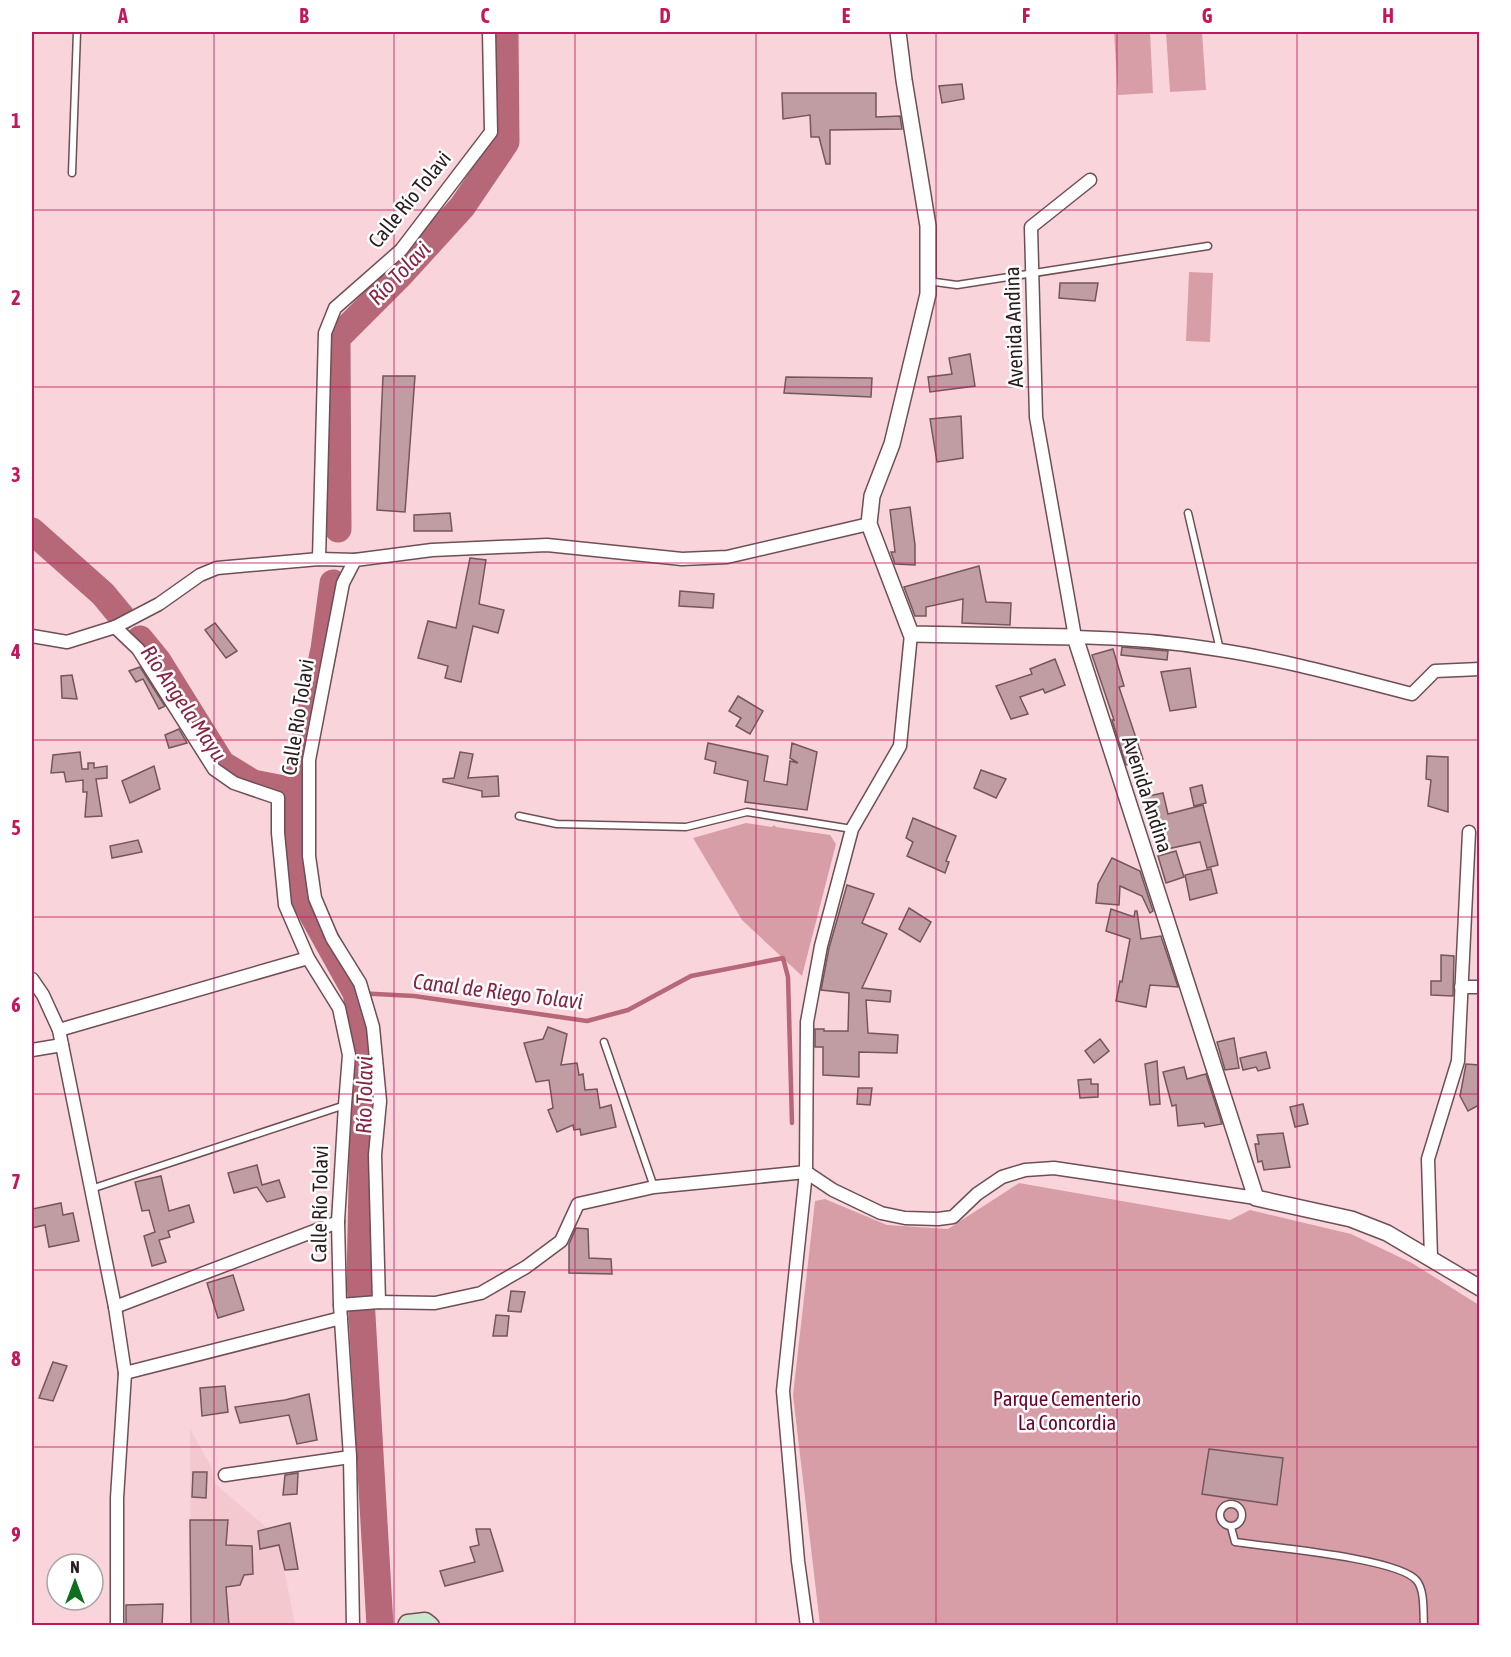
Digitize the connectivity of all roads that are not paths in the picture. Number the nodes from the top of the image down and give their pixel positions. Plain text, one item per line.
1 (77, 32) edge
2 (489, 32) edge
3 (898, 32) edge
4 (72, 173) dead end
5 (1090, 180) dead end
6 (1208, 246) dead end
7 (1031, 273) junction
8 (928, 280) junction
9 (1188, 513) dead end
10 (869, 524) junction
11 (319, 559) junction
12 (355, 560) junction
13 (115, 627) junction
14 (911, 634) junction
15 (32, 636) edge
16 (1075, 637) junction
17 (1221, 650) junction
18 (1479, 669) edge
19 (519, 816) dead end
20 (852, 829) junction
21 (1468, 832) dead end
22 (308, 958) junction
23 (32, 979) edge
24 (1461, 987) junction
25 (1479, 987) edge
26 (59, 1030) junction
27 (604, 1042) dead end
28 (62, 1045) junction
29 (32, 1050) edge
30 (345, 1105) junction
31 (806, 1173) junction
32 (654, 1187) junction
33 (90, 1189) junction
34 (1256, 1198) junction
35 (338, 1222) junction
36 (1431, 1258) junction
37 (1479, 1288) edge
38 (379, 1302) junction
39 (115, 1308) junction
40 (341, 1309) junction
41 (125, 1373) junction
42 (350, 1457) junction
43 (225, 1475) dead end
44 (1231, 1527) dead end
45 (428, 1624) edge
46 (117, 1626) edge
47 (353, 1626) edge
48 (407, 1626) edge
49 (807, 1626) edge
50 (1424, 1626) edge

1 - 4 lane
2 - 11 street, Calle Río Tolavi
3 - 8 street
5 - 7 street, Avenida Andina
6 - 7 lane
7 - 8 lane
7 - 16 street, Avenida Andina
8 - 10 street
9 - 17 lane
10 - 12 street
10 - 14 street
11 - 12 street
11 - 13 street
12 - 38 street, Calle Río Tolavi
13 - 15 street
13 - 22 street, Calle Río Tolavi
14 - 16 street
14 - 20 street
16 - 17 street
16 - 34 street, Avenida Andina
17 - 18 street
19 - 20 lane
20 - 31 street
21 - 24 street
22 - 26 street
22 - 30 street, Calle Río Tolavi
23 - 26 street
24 - 25 street
24 - 36 street
26 - 28 street
27 - 32 lane
28 - 29 street
28 - 33 street
30 - 33 lane
30 - 35 street, Calle Río Tolavi
31 - 32 street
31 - 34 street
31 - 49 street
32 - 38 street
33 - 39 street
34 - 36 street
35 - 39 street
35 - 40 street, Calle Río Tolavi
36 - 37 street
38 - 40 street
39 - 41 street
40 - 41 street
40 - 42 street, Calle Río Tolavi
41 - 46 street
42 - 43 street
42 - 47 street, Calle Río Tolavi
44 - 50 lane
45 - 48 main road

